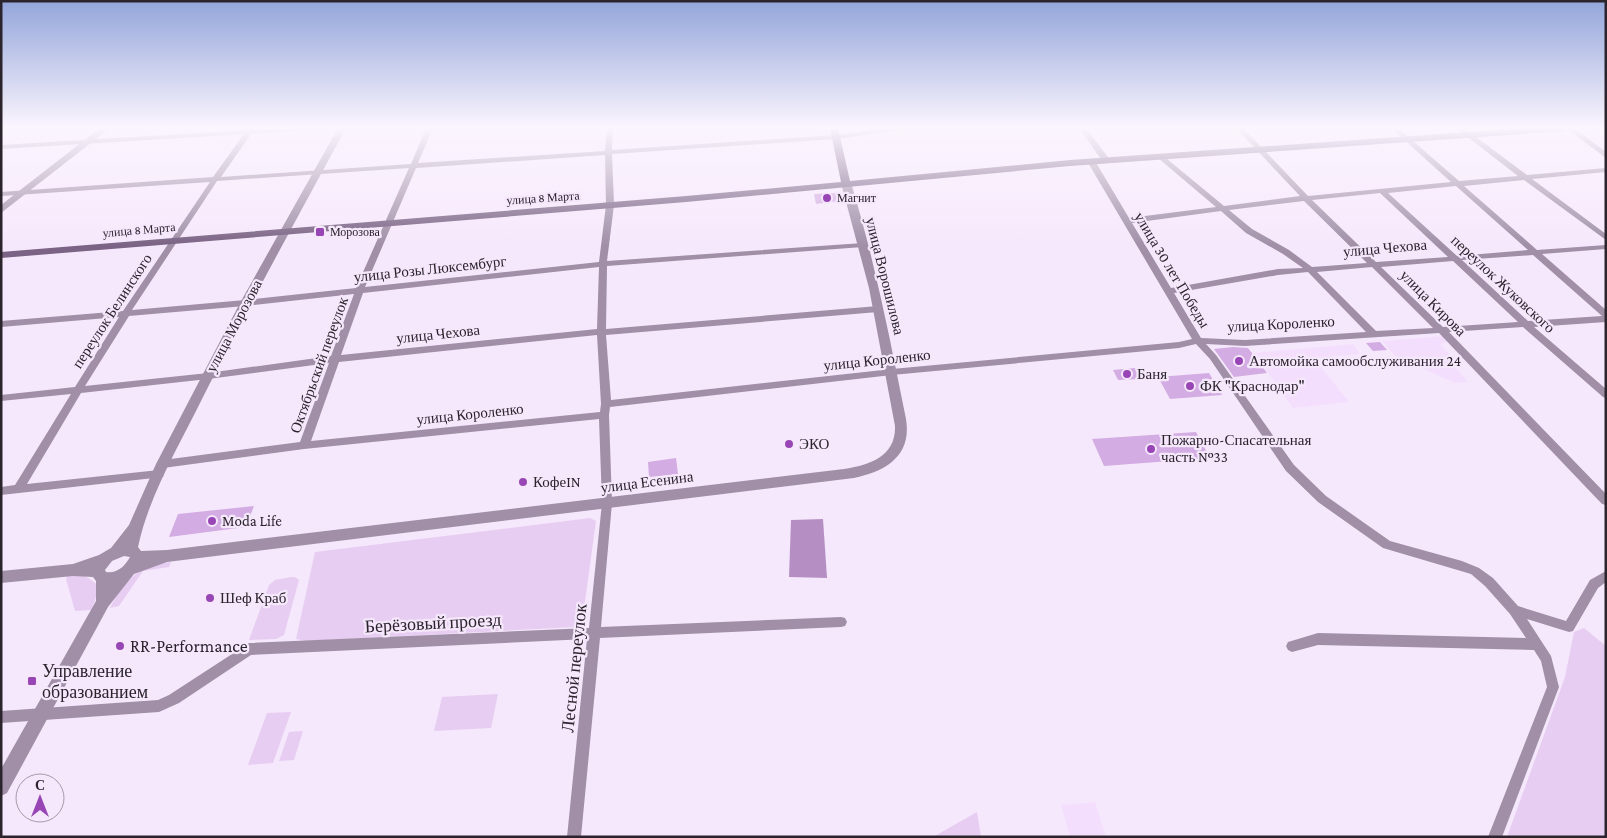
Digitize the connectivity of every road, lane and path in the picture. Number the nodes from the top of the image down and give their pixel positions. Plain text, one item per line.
1 (57, 167) edge
2 (225, 167) edge
3 (321, 167) edge
4 (410, 167) edge
5 (412, 167) edge
6 (609, 167) edge
7 (843, 167) edge
8 (1023, 167) edge
9 (1095, 167) edge
10 (1174, 167) edge
11 (1276, 167) edge
12 (1440, 167) edge
13 (1511, 167) edge
14 (1606, 170) edge
15 (318, 173) junction
16 (1524, 177) junction
17 (217, 179) junction
18 (846, 183) junction
19 (1458, 183) junction
20 (1382, 191) junction
21 (23, 193) junction
22 (1, 194) edge
23 (1306, 198) junction
24 (610, 205) junction
25 (1220, 208) junction
26 (1, 210) edge
27 (1126, 221) junction
28 (390, 222) junction
29 (286, 231) junction
30 (1606, 238) edge
31 (175, 240) junction
32 (863, 245) junction
33 (1606, 246) edge
34 (1532, 251) junction
35 (1, 255) edge
36 (1454, 258) junction
37 (603, 264) junction
38 (1374, 264) junction
39 (1310, 269) junction
40 (360, 290) junction
41 (1168, 291) junction
42 (245, 303) junction
43 (878, 309) junction
44 (126, 313) junction
45 (1606, 317) edge
46 (1524, 323) junction
47 (1, 324) edge
48 (1440, 328) junction
49 (601, 332) junction
50 (1374, 334) junction
51 (1198, 341) junction
52 (335, 359) junction
53 (892, 372) junction
54 (208, 376) junction
55 (77, 390) junction
56 (1606, 396) edge
57 (1, 398) edge
58 (605, 410) junction
59 (304, 446) junction
60 (161, 469) junction
61 (19, 488) junction
62 (1, 491) edge
63 (1606, 501) edge
64 (607, 503) junction
65 (128, 560) junction
66 (101, 570) junction
67 (1606, 576) edge
68 (1, 577) edge
69 (103, 602) junction
70 (1514, 610) junction
71 (841, 622) dead end
72 (595, 633) junction
73 (1292, 646) dead end
74 (1539, 649) junction
75 (43, 714) junction
76 (1, 717) edge
77 (1, 787) edge
78 (574, 837) edge
79 (1495, 837) edge

1 - 21 street
2 - 17 street, переулок Белинского
3 - 15 street, улица Морозова
4 - 15 street
5 - 28 street, Октябрьский переулок
6 - 24 street
7 - 18 main road, улица Ворошилова
8 - 18 main road, улица 8 Марта
9 - 27 street, улица 30 лет Победы
10 - 25 street
11 - 23 street, улица Кирова
12 - 19 street
13 - 16 street
14 - 16 street
15 - 17 street
15 - 29 street, улица Морозова
16 - 19 street
16 - 30 street
17 - 21 street
17 - 31 street, переулок Белинского
18 - 24 main road, улица 8 Марта
18 - 32 street, улица Ворошилова
19 - 20 street
19 - 34 street
20 - 23 street
20 - 36 street, переулок Жуковского
21 - 22 street
21 - 26 street
23 - 25 street
23 - 38 street, улица Кирова
24 - 28 main road, улица 8 Марта
24 - 37 street
25 - 27 street
25 - 39 street
27 - 41 street, улица 30 лет Победы
28 - 29 main road, улица 8 Марта
28 - 40 street, Октябрьский переулок
29 - 31 main road, улица 8 Марта
29 - 42 street, улица Морозова
31 - 35 main road, улица 8 Марта
31 - 44 street, переулок Белинского
32 - 37 street, улица Розы Люксембург
32 - 43 street, улица Ворошилова
33 - 34 street, улица Чехова
34 - 36 street, улица Чехова
34 - 45 street
36 - 38 street, улица Чехова
36 - 46 street, переулок Жуковского
37 - 40 street, улица Розы Люксембург
37 - 49 street
38 - 39 street, улица Чехова
38 - 48 street, улица Кирова
39 - 41 street, улица Чехова
39 - 50 street
40 - 42 street, улица Розы Люксембург
40 - 52 street, Октябрьский переулок
41 - 51 street, улица 30 лет Победы
42 - 44 street, улица Розы Люксембург
42 - 54 street, улица Морозова
43 - 49 street, улица Чехова
43 - 53 street, улица Ворошилова
44 - 47 street, улица Розы Люксембург
44 - 55 street, переулок Белинского
45 - 46 street, улица Короленко
46 - 48 street, улица Короленко
46 - 56 street, переулок Жуковского
48 - 50 street, улица Короленко
48 - 63 street, улица Кирова
49 - 52 street, улица Чехова
49 - 58 street
50 - 51 street, улица Короленко
51 - 53 street, улица Короленко
51 - 70 street, улица 30 лет Победы
52 - 54 street, улица Чехова
52 - 59 street, Октябрьский переулок
53 - 58 street, улица Короленко
53 - 64 street, улица Есенина
54 - 55 street, улица Чехова
54 - 60 street, улица Морозова
55 - 57 street, улица Чехова
55 - 61 street, переулок Белинского
58 - 59 street, улица Короленко
58 - 64 street, Лесной переулок
59 - 60 street, улица Короленко
60 - 61 street, улица Короленко
60 - 65 street, улица Морозова
61 - 62 street, улица Короленко
64 - 65 street, улица Есенина
64 - 72 street, Лесной переулок
65 - 66 street
65 - 66 street
65 - 69 street
66 - 68 street
66 - 69 street
67 - 70 street
69 - 75 street
70 - 74 street, улица 30 лет Победы
71 - 72 street, Берёзовый проезд
72 - 75 street, Берёзовый проезд
72 - 78 street, Лесной переулок
73 - 74 street
74 - 79 street, улица 30 лет Победы
75 - 76 street, Берёзовый проезд
75 - 77 street

